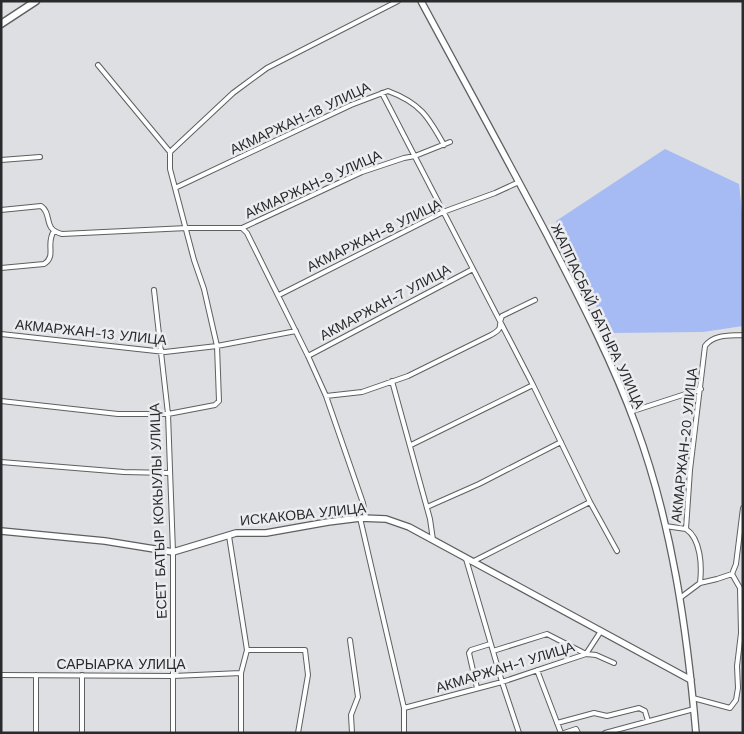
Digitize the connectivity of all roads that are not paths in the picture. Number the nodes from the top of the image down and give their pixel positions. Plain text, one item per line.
1 (36, 1) edge
2 (398, 1) edge
3 (421, 1) edge
4 (425, 1) edge
5 (1, 24) edge
6 (98, 65) dead end
7 (460, 73) junction
8 (382, 93) junction
9 (450, 142) dead end
10 (444, 145) junction
11 (170, 152) junction
12 (415, 156) junction
13 (40, 157) dead end
14 (1, 160) edge
15 (518, 182) junction
16 (175, 188) junction
17 (1, 210) edge
18 (443, 212) junction
19 (187, 228) junction
20 (242, 228) junction
21 (54, 231) junction
22 (1, 268) edge
23 (473, 269) junction
24 (154, 290) dead end
25 (279, 295) junction
26 (535, 300) dead end
27 (500, 320) junction
28 (296, 331) junction
29 (1, 334) edge
30 (743, 335) edge
31 (217, 346) junction
32 (161, 352) junction
33 (308, 356) junction
34 (392, 381) junction
35 (533, 385) junction
36 (701, 389) junction
37 (326, 396) junction
38 (1, 401) edge
39 (630, 412) junction
40 (168, 414) junction
41 (561, 442) junction
42 (410, 445) junction
43 (1, 462) edge
44 (170, 473) junction
45 (590, 502) junction
46 (427, 507) junction
47 (743, 508) edge
48 (363, 518) junction
49 (665, 526) junction
50 (686, 529) junction
51 (1, 531) edge
52 (229, 536) junction
53 (433, 540) junction
54 (174, 552) junction
55 (617, 552) dead end
56 (469, 560) junction
57 (732, 574) junction
58 (700, 583) junction
59 (680, 598) junction
60 (600, 631) junction
61 (350, 640) dead end
62 (490, 644) junction
63 (247, 650) junction
64 (492, 651) junction
65 (586, 654) junction
66 (614, 663) dead end
67 (537, 670) junction
68 (241, 673) junction
69 (1, 675) edge
70 (36, 675) junction
71 (82, 675) junction
72 (173, 676) junction
73 (691, 680) junction
74 (502, 682) junction
75 (477, 688) junction
76 (693, 698) junction
77 (404, 708) junction
78 (694, 709) junction
79 (573, 719) junction
80 (648, 721) junction
81 (557, 723) junction
82 (577, 731) edge
83 (36, 733) edge
84 (82, 733) edge
85 (173, 733) edge
86 (241, 733) edge
87 (298, 733) edge
88 (352, 733) edge
89 (404, 733) edge
90 (519, 733) edge
91 (562, 733) edge
92 (605, 733) edge
93 (696, 733) edge

1 - 5 main road
2 - 11 street
3 - 7 main road
4 - 7 main road
6 - 11 street
7 - 15 main road, ЖАППАСБАЙ БАТЫРА УЛИЦА
8 - 10 street, АКМАРЖАН-18 УЛИЦА
8 - 12 street
8 - 16 street, АКМАРЖАН-18 УЛИЦА
9 - 10 street, АКМАРЖАН-9 УЛИЦА
10 - 12 street, АКМАРЖАН-9 УЛИЦА
11 - 16 street
12 - 18 street
12 - 20 street, АКМАРЖАН-9 УЛИЦА
13 - 14 street
15 - 18 street, АКМАРЖАН-8 УЛИЦА
15 - 39 main road, ЖАППАСБАЙ БАТЫРА УЛИЦА
16 - 19 street
17 - 21 street
18 - 23 street
18 - 25 street, АКМАРЖАН-8 УЛИЦА
19 - 20 street
19 - 21 street
19 - 31 street
20 - 25 street
21 - 22 street
23 - 27 street
23 - 33 street, АКМАРЖАН-7 УЛИЦА
24 - 32 street, ЕСЕТ БАТЫР КОКЫУЛЫ УЛИЦА
25 - 28 street
26 - 27 street
27 - 34 street
27 - 35 street
28 - 31 street, АКМАРЖАН-13 УЛИЦА
28 - 33 street
29 - 32 street, АКМАРЖАН-13 УЛИЦА
30 - 36 street, АКМАРЖАН-20 УЛИЦА
31 - 32 street, АКМАРЖАН-13 УЛИЦА
31 - 40 street
32 - 40 street, ЕСЕТ БАТЫР КОКЫУЛЫ УЛИЦА
33 - 37 street
34 - 37 street
34 - 42 street
35 - 41 street
35 - 42 street
36 - 39 street
36 - 50 street, АКМАРЖАН-20 УЛИЦА
37 - 48 street
38 - 40 street
39 - 49 main road, ЖАППАСБАЙ БАТЫРА УЛИЦА
40 - 44 street, ЕСЕТ БАТЫР КОКЫУЛЫ УЛИЦА
41 - 45 street
41 - 46 street
42 - 46 street
43 - 44 street
44 - 54 street, ЕСЕТ БАТЫР КОКЫУЛЫ УЛИЦА
45 - 55 street
45 - 56 street
46 - 53 street
47 - 57 street
48 - 52 main road, ИСКАКОВА УЛИЦА
48 - 53 main road, ИСКАКОВА УЛИЦА
48 - 77 street
49 - 50 street
49 - 59 main road, ЖАППАСБАЙ БАТЫРА УЛИЦА
50 - 58 street, АКМАРЖАН-20 УЛИЦА
51 - 54 main road, ИСКАКОВА УЛИЦА
52 - 54 main road, ИСКАКОВА УЛИЦА
52 - 63 street
53 - 56 main road, ИСКАКОВА УЛИЦА
54 - 72 street, ЕСЕТ БАТЫР КОКЫУЛЫ УЛИЦА
56 - 60 main road, ИСКАКОВА УЛИЦА
56 - 62 street
57 - 58 street
57 - 76 street
58 - 59 street
59 - 73 main road, ЖАППАСБАЙ БАТЫРА УЛИЦА
60 - 65 street, АКМАРЖАН-1 УЛИЦА
60 - 73 main road, ИСКАКОВА УЛИЦА
61 - 88 street
62 - 64 street
62 - 75 street
63 - 68 street
63 - 87 street
64 - 65 street
64 - 74 street
65 - 66 street
65 - 67 street, АКМАРЖАН-1 УЛИЦА
67 - 74 street, АКМАРЖАН-1 УЛИЦА
67 - 81 street
68 - 72 street, САРЫАРКА УЛИЦА
68 - 86 street
69 - 70 street, САРЫАРКА УЛИЦА
70 - 71 street, САРЫАРКА УЛИЦА
70 - 83 street
71 - 72 street, САРЫАРКА УЛИЦА
71 - 84 street
72 - 85 street, ЕСЕТ БАТЫР КОКЫУЛЫ УЛИЦА
73 - 76 main road, ЖАППАСБАЙ БАТЫРА УЛИЦА
74 - 75 street, АКМАРЖАН-1 УЛИЦА
74 - 90 street
75 - 77 street, АКМАРЖАН-1 УЛИЦА
76 - 78 main road, ЖАППАСБАЙ БАТЫРА УЛИЦА
77 - 89 street
78 - 80 street
78 - 93 main road, ЖАППАСБАЙ БАТЫРА УЛИЦА
79 - 80 street
79 - 81 street
79 - 82 street
80 - 92 street
81 - 91 street
82 - 91 street

